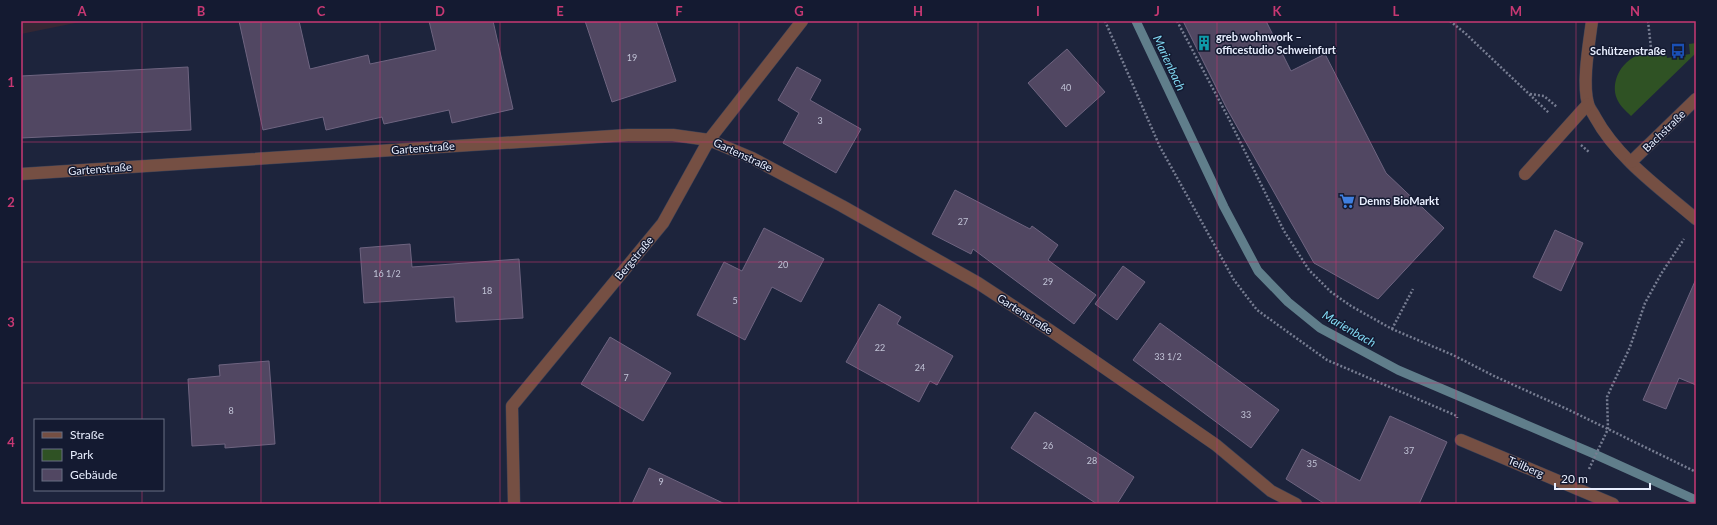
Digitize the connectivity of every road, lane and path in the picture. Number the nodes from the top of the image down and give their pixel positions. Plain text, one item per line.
1 (802, 21) edge
2 (1105, 21) edge
3 (1177, 21) edge
4 (1450, 21) edge
5 (1592, 21) edge
6 (1648, 21) edge
7 (1651, 48) dead end
8 (1696, 99) edge
9 (1588, 104) junction
10 (1573, 121) junction
11 (709, 140) junction
12 (1631, 162) junction
13 (21, 174) edge
14 (1525, 174) dead end
15 (1696, 219) edge
16 (1684, 239) dead end
17 (1413, 289) dead end
18 (1392, 329) junction
19 (1608, 429) junction
20 (1461, 440) joint
21 (1588, 471) dead end
22 (1696, 472) edge
23 (514, 504) edge
24 (1296, 504) edge
25 (1612, 504) edge

1 - 11 street, Bergstraße
2 - 20 path
3 - 18 path
4 - 10 path
5 - 9 street
6 - 7 path
8 - 12 street, Bachstraße
9 - 10 street
9 - 12 street
10 - 14 street
11 - 13 street, Gartenstraße
11 - 23 street, Bergstraße
11 - 24 street, Gartenstraße
12 - 15 street
16 - 19 path
17 - 18 path
18 - 19 path
19 - 21 path
19 - 22 path
20 - 25 street, Teilberg

